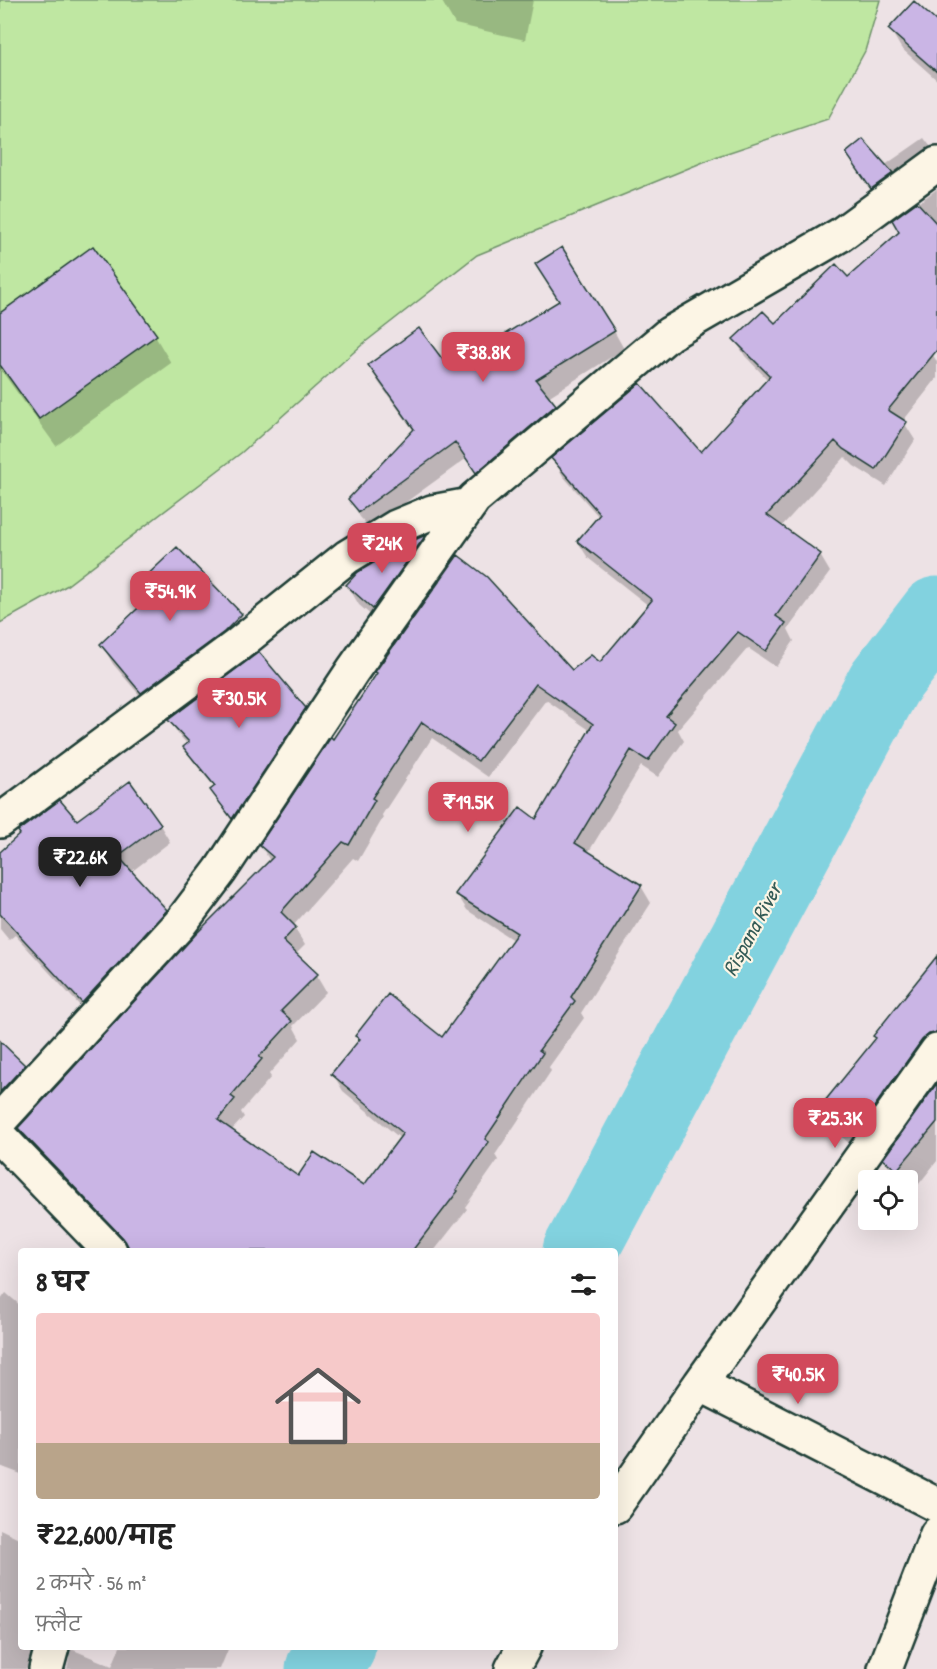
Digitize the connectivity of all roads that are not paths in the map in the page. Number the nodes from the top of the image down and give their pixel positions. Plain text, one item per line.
1 (937, 164) edge
2 (470, 505) junction
3 (0, 821) edge
4 (937, 1051) edge
5 (0, 1120) edge
6 (0, 1137) edge
7 (107, 1248) edge
8 (700, 1384) junction
9 (618, 1502) edge
10 (937, 1505) edge
11 (937, 1534) edge
12 (51, 1650) edge
13 (522, 1650) edge
14 (46, 1669) edge
15 (512, 1669) edge
16 (885, 1669) edge

1 - 2 street
2 - 3 street
2 - 5 street
4 - 8 street
6 - 7 street
8 - 9 street
8 - 10 street
11 - 16 street
12 - 14 street
13 - 15 street

